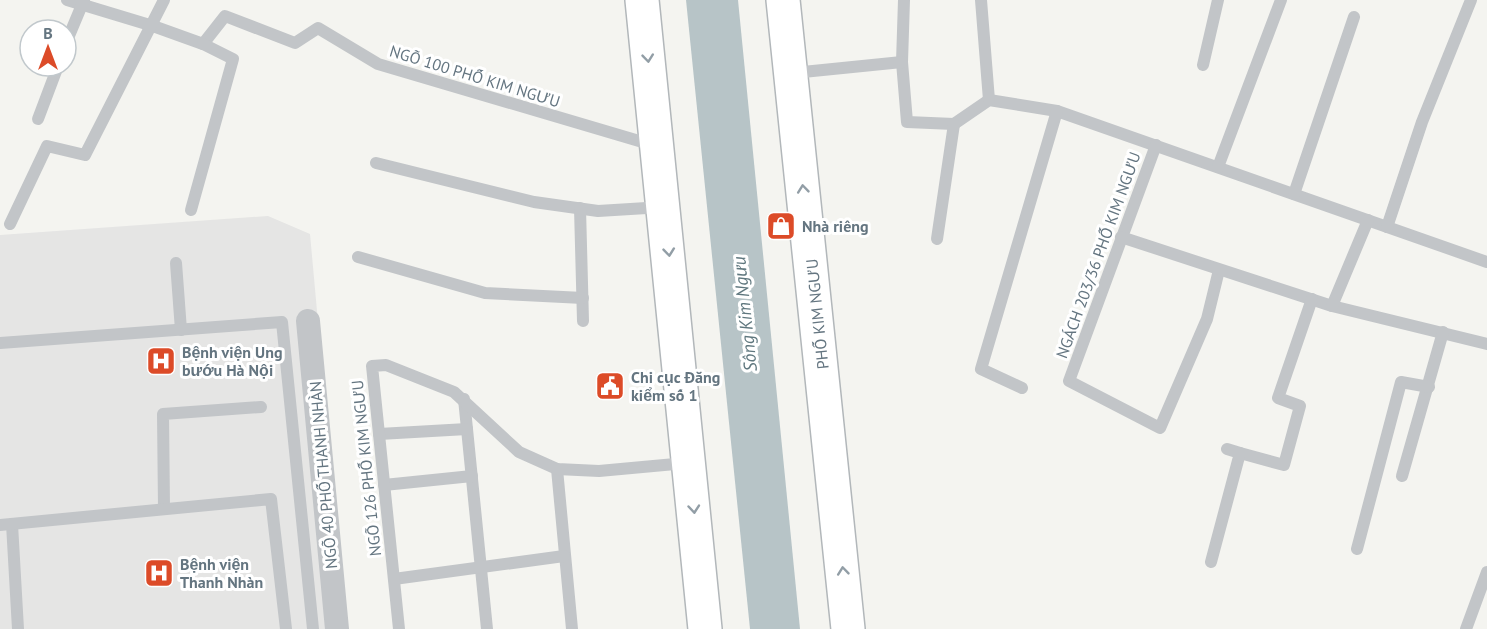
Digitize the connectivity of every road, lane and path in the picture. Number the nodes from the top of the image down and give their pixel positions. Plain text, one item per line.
1 (67, 0) edge
2 (164, 0) edge
3 (642, 0) edge
4 (783, 0) edge
5 (904, 0) edge
6 (981, 0) edge
7 (1218, 0) edge
8 (1281, 0) edge
9 (1471, 0) edge
10 (82, 3) edge
11 (1354, 17) dead end
12 (76, 18) edge
13 (153, 26) junction
14 (203, 44) junction
15 (902, 62) junction
16 (1203, 64) dead end
17 (790, 73) junction
18 (53, 78) edge
19 (988, 100) junction
20 (1057, 111) junction
21 (38, 119) dead end
22 (954, 124) junction
23 (1156, 145) junction
24 (657, 147) junction
25 (376, 163) dead end
26 (1218, 167) junction
27 (1294, 194) junction
28 (664, 207) junction
29 (580, 208) junction
30 (191, 210) dead end
31 (1368, 220) junction
32 (10, 224) dead end
33 (1387, 227) junction
34 (1121, 237) junction
35 (937, 239) dead end
36 (358, 257) dead end
37 (1487, 262) edge
38 (176, 263) dead end
39 (1220, 270) junction
40 (583, 298) junction
41 (1312, 299) junction
42 (1332, 306) junction
43 (308, 321) dead end
44 (583, 321) dead end
45 (181, 330) junction
46 (1443, 332) junction
47 (0, 344) edge
48 (1487, 344) edge
49 (1429, 387) junction
50 (1022, 388) dead end
51 (464, 399) junction
52 (261, 407) dead end
53 (467, 429) junction
54 (379, 434) junction
55 (1227, 449) dead end
56 (1240, 453) junction
57 (689, 463) junction
58 (557, 468) junction
59 (472, 476) junction
60 (1402, 476) dead end
61 (384, 484) junction
62 (164, 508) junction
63 (6, 525) edge
64 (1357, 549) dead end
65 (564, 556) junction
66 (1211, 562) dead end
67 (482, 567) junction
68 (1487, 572) edge
69 (394, 579) junction
70 (1484, 591) edge
71 (18, 629) edge
72 (286, 629) edge
73 (313, 629) edge
74 (337, 629) edge
75 (399, 629) edge
76 (487, 629) edge
77 (572, 629) edge
78 (705, 629) edge
79 (848, 629) edge
80 (1466, 629) edge

1 - 10 lane
2 - 13 lane
3 -> 24 main road
4 - 17 main road, PHỐ KIM NGƯU
5 - 15 lane
6 - 19 lane
7 - 16 lane
8 - 26 lane
9 - 33 lane
10 - 12 lane
10 - 13 lane
11 - 27 lane
13 - 14 lane
13 - 32 lane
14 - 24 lane, NGÕ 100 PHỐ KIM NGƯU
14 - 30 lane
15 - 17 lane
15 - 22 lane
79 -> 17 main road, PHỐ KIM NGƯU
18 - 21 lane
19 - 20 lane
19 - 22 lane
20 - 23 lane
20 - 50 lane
22 - 35 lane
23 - 26 lane
23 - 34 lane, NGÁCH 203/36 PHỐ KIM NGƯU
24 - 28 main road
25 - 29 lane
26 - 27 lane
27 - 31 lane
28 - 29 lane
28 -> 57 main road
29 - 40 lane
31 - 33 lane
31 - 42 lane
33 - 37 lane
34 - 39 lane
34 - 39 lane, NGÁCH 203/36 PHỐ KIM NGƯU
36 - 40 lane
38 - 45 lane
39 - 41 lane
40 - 44 lane
41 - 42 lane
41 - 56 lane
42 - 46 lane
43 - 74 street, NGÕ 40 PHỐ THANH NHÀN
45 - 47 lane
45 - 73 lane
46 - 48 lane
46 - 49 lane
49 - 60 lane
49 - 64 lane
51 - 53 lane
51 - 54 lane, NGÕ 126 PHỐ KIM NGƯU
51 - 58 lane, NGÕ 126 PHỐ KIM NGƯU
52 - 62 lane
53 - 54 lane
53 - 59 lane
54 - 61 lane, NGÕ 126 PHỐ KIM NGƯU
55 - 56 lane
56 - 66 lane
57 - 58 lane, NGÕ 126 PHỐ KIM NGƯU
57 -> 78 main road
58 - 65 lane
59 - 61 lane
59 - 67 lane
61 - 69 lane, NGÕ 126 PHỐ KIM NGƯU
62 - 63 lane
62 - 72 lane
63 - 71 lane
65 - 67 lane
65 - 77 lane
67 - 69 lane
67 - 76 lane
68 - 70 lane
69 - 75 lane, NGÕ 126 PHỐ KIM NGƯU
70 - 80 lane

